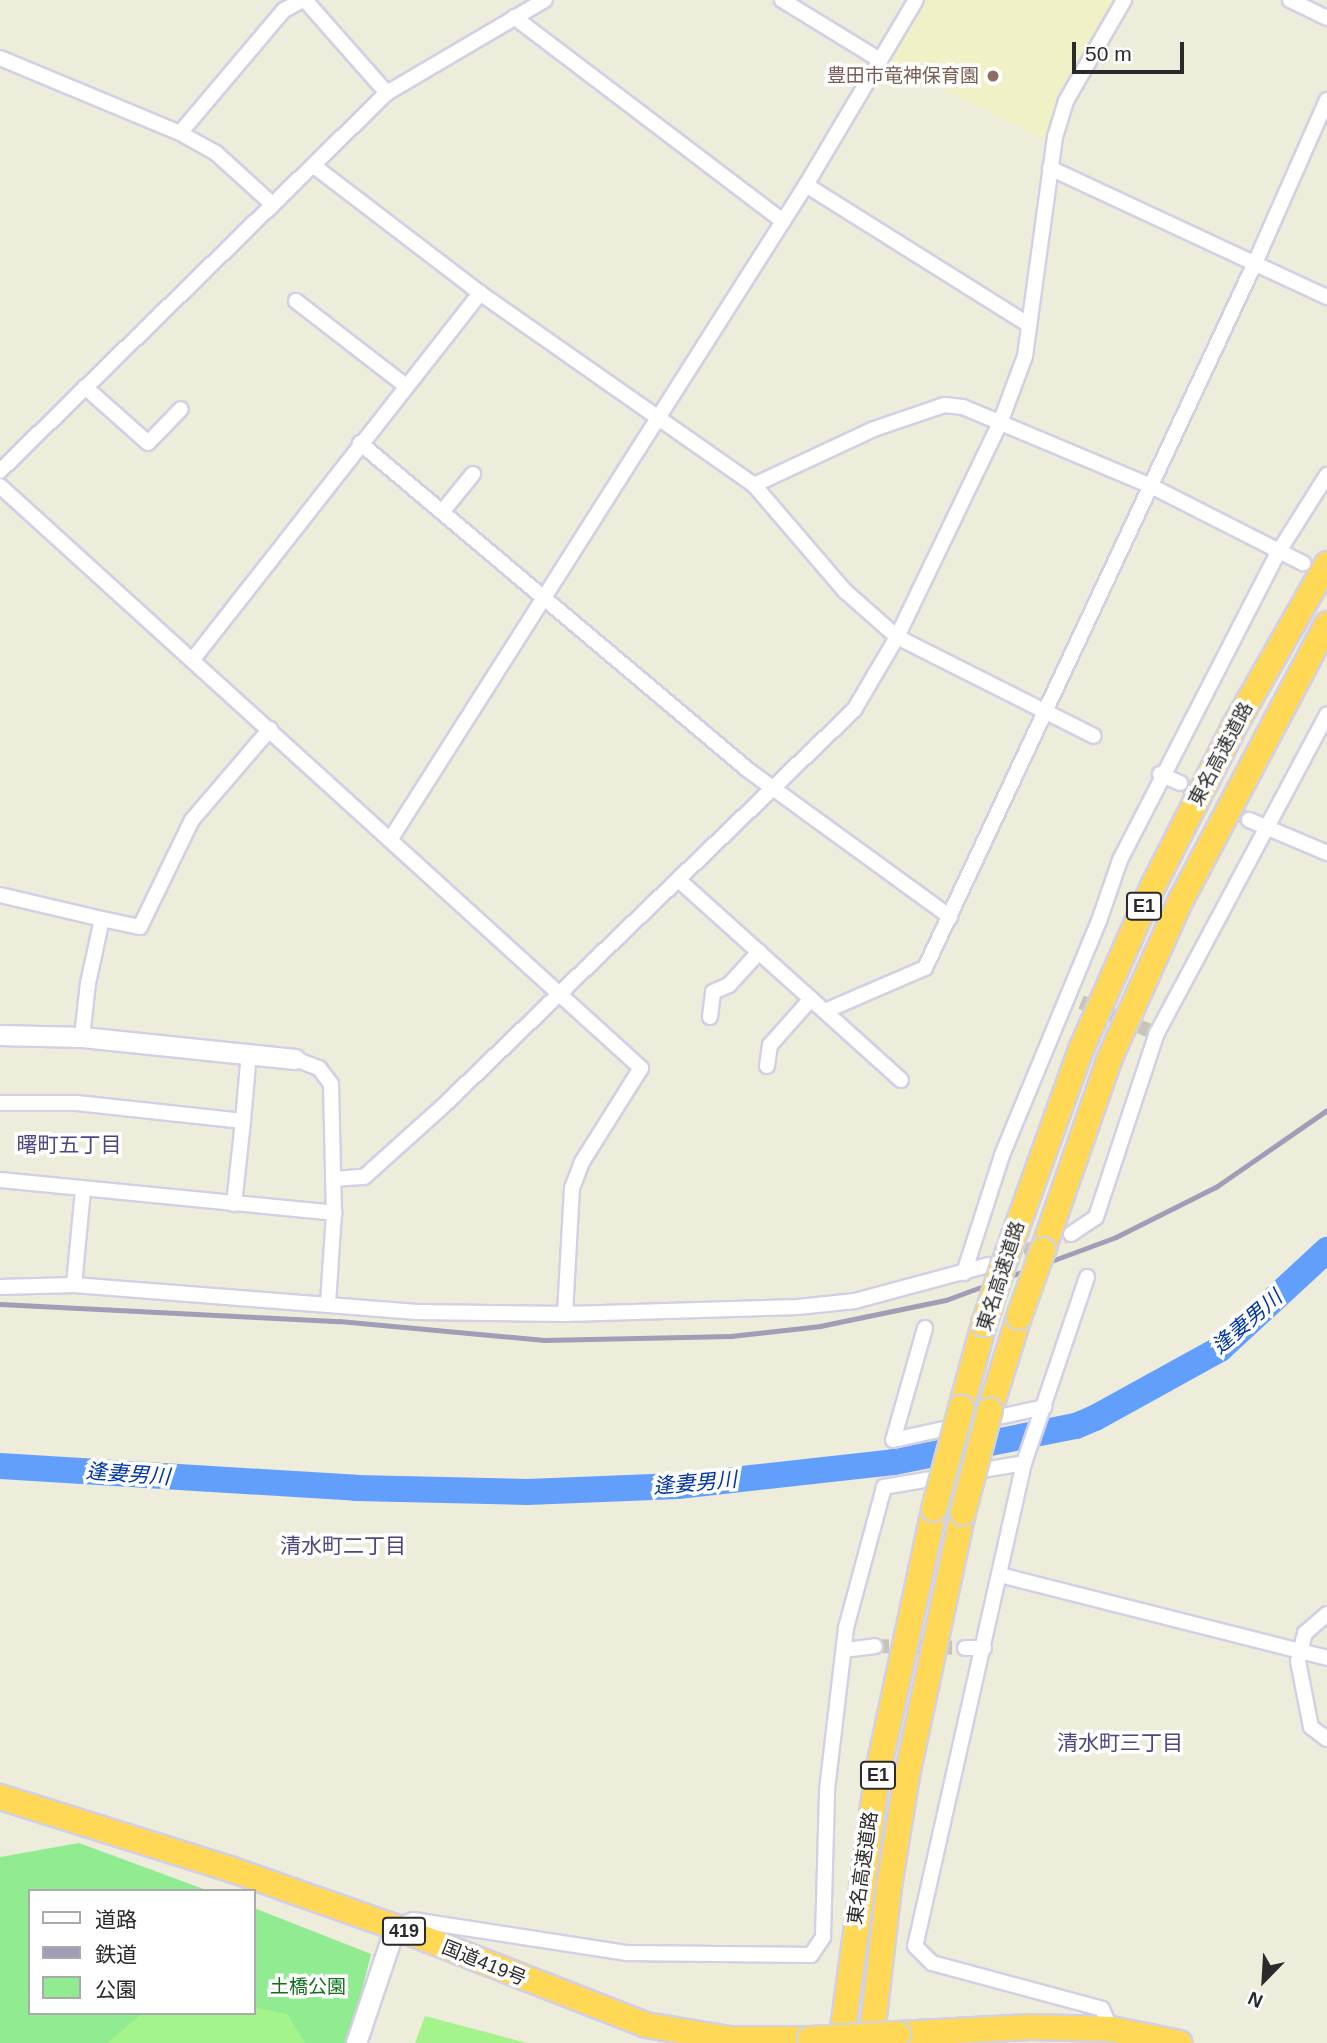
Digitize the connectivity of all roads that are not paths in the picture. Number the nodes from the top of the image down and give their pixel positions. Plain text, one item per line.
1 (304, 0) edge
2 (545, 0) edge
3 (782, 0) edge
4 (916, 0) edge
5 (1124, 0) edge
6 (1290, 0) edge
7 (514, 17) junction
8 (1327, 18) edge
9 (0, 58) edge
10 (880, 60) junction
11 (387, 93) junction
12 (1327, 100) edge
13 (180, 133) junction
14 (314, 166) junction
15 (1050, 168) junction
16 (806, 185) junction
17 (272, 204) junction
18 (783, 221) junction
19 (1255, 263) junction
20 (480, 293) junction
21 (1327, 297) edge
22 (296, 301) dead end
23 (1029, 325) junction
24 (406, 386) junction
25 (85, 387) junction
26 (181, 409) dead end
27 (656, 420) junction
28 (1000, 423) junction
29 (360, 443) junction
30 (0, 471) edge
31 (473, 474) dead end
32 (1327, 475) edge
33 (754, 485) junction
34 (1149, 485) junction
35 (0, 486) edge
36 (442, 512) junction
37 (1279, 551) junction
38 (1315, 563) edge
39 (543, 598) junction
40 (1327, 624) edge
41 (897, 637) junction
42 (194, 658) junction
43 (1042, 711) junction
44 (1327, 713) edge
45 (270, 729) junction
46 (1094, 736) dead end
47 (1160, 774) junction
48 (1180, 783) tunnel mouth
49 (772, 790) junction
50 (1250, 820) tunnel mouth
51 (1263, 827) junction
52 (390, 840) junction
53 (1327, 853) edge
54 (681, 882) junction
55 (0, 895) edge
56 (950, 917) junction
57 (102, 919) junction
58 (759, 952) junction
59 (561, 990) junction
60 (811, 999) junction
61 (825, 1012) junction
62 (710, 1017) dead end
63 (0, 1035) edge
64 (82, 1037) junction
65 (250, 1052) junction
66 (295, 1059) joint
67 (767, 1066) dead end
68 (901, 1080) dead end
69 (0, 1103) edge
70 (243, 1121) junction
71 (333, 1179) junction
72 (0, 1180) edge
73 (83, 1189) junction
74 (233, 1204) junction
75 (334, 1213) junction
76 (1071, 1234) tunnel mouth
77 (995, 1265) junction
78 (964, 1273) junction
79 (1087, 1277) dead end
80 (74, 1285) junction
81 (0, 1287) edge
82 (327, 1304) junction
83 (565, 1314) junction
84 (925, 1328) dead end
85 (1042, 1411) junction
86 (1026, 1460) junction
87 (1000, 1576) junction
88 (1327, 1614) edge
89 (875, 1646) tunnel mouth
90 (965, 1648) tunnel mouth
91 (984, 1648) junction
92 (844, 1650) junction
93 (1300, 1650) junction
94 (1327, 1657) edge
95 (1327, 1740) edge
96 (0, 1797) edge
97 (395, 1927) junction
98 (1111, 2029) junction
99 (913, 2037) edge
100 (803, 2041) edge
101 (356, 2043) edge
102 (841, 2043) edge
103 (871, 2043) edge
104 (1180, 2043) edge

1 - 11 street
1 - 13 street
2 - 7 street
3 - 10 street
4 - 10 street
5 - 15 street
6 - 8 street
7 - 11 street
7 - 18 street
9 - 13 street
10 - 16 street
11 - 14 street
12 - 19 street
13 - 17 street
14 - 17 street
14 - 20 street
15 - 19 street
15 - 23 street
16 - 18 street
16 - 23 street
17 - 25 street
18 - 27 street
19 - 21 street
19 - 34 street
20 - 24 street
20 - 27 street
22 - 24 street
23 - 28 street
24 - 29 street
25 - 26 street
25 - 30 street
27 - 33 street
27 - 39 street
28 - 33 street
28 - 34 street
28 - 41 street
29 - 36 street
29 - 42 street
31 - 36 street
32 - 37 street
33 - 41 street
34 - 37 street
34 - 43 street
35 - 42 street
36 - 39 street
37 - 38 street
37 - 47 street
38 - 77 highway, 東名高速道路 / E1
39 - 49 street
39 - 52 street
40 - 103 highway, 東名高速道路 / E1, bridge
41 - 43 street
41 - 49 street
42 - 45 street
43 - 46 street
43 - 56 street
44 - 51 street
45 - 52 street
45 - 57 street
47 - 48 street
47 - 78 street
49 - 54 street
49 - 56 street
50 - 51 street
51 - 53 street
51 - 76 street
52 - 59 street
54 - 58 street
54 - 59 street
55 - 57 street
56 - 61 street
57 - 64 street
58 - 60 street
58 - 62 street
59 - 71 street
59 - 83 street
60 - 61 street
60 - 67 street
61 - 68 street
63 - 64 street
64 - 65 street
65 - 66 street
65 - 70 street
66 - 71 street
69 - 70 street
70 - 74 street
71 - 75 street
72 - 73 street
73 - 74 street
73 - 80 street
74 - 75 street
75 - 82 street
77 - 78 street
77 - 102 highway, 東名高速道路 / E1, bridge
78 - 83 street
79 - 85 street
80 - 81 street
80 - 82 street
82 - 83 street
84 - 85 street
85 - 86 street
86 - 87 street
86 - 92 street
87 - 91 street
87 - 93 street
88 - 93 street
89 - 92 street
90 - 91 street
91 - 98 street
92 - 97 street
93 - 94 street
93 - 95 street
96 - 97 highway, 国道419号 / 419
97 - 100 highway, 国道419号 / 419
97 - 101 street
98 - 99 highway, 国道419号 / 419
98 - 104 highway, 国道419号 / 419
99 - 100 highway, 国道419号 / 419, bridge

